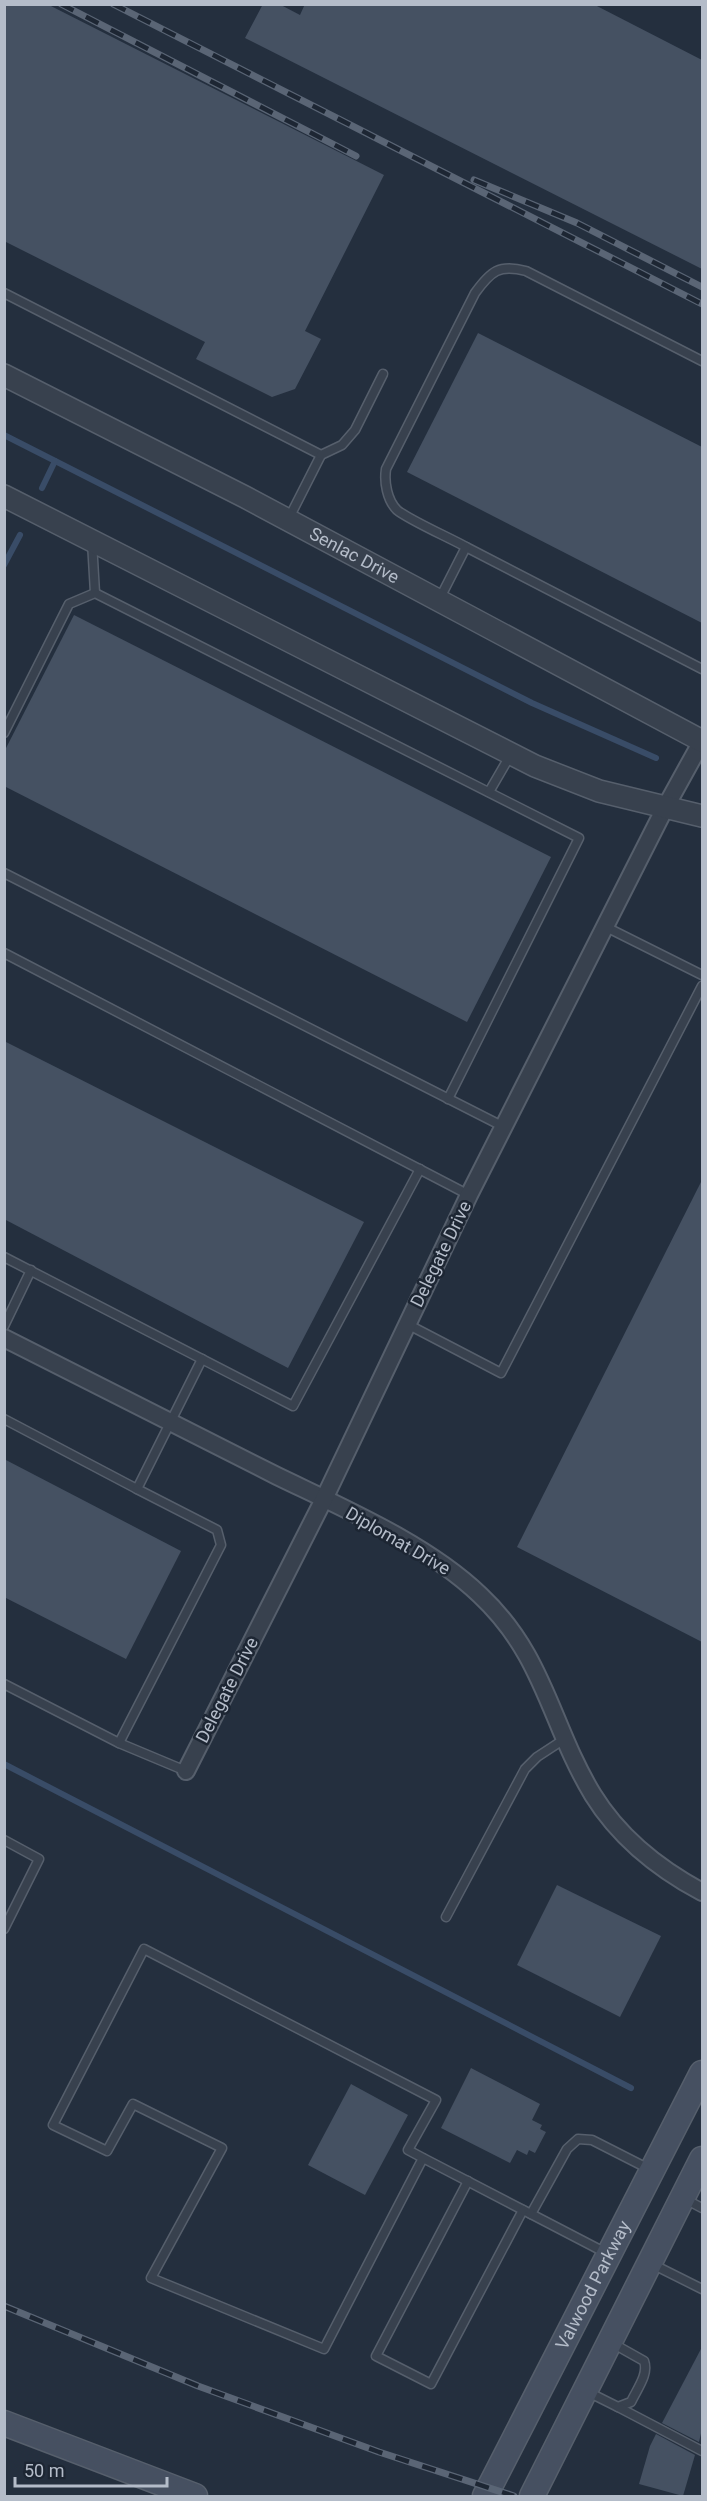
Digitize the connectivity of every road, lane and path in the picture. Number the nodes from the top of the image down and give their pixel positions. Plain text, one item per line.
1 (4, 293) edge
2 (702, 361) edge
3 (383, 374) dead end
4 (4, 375) edge
5 (321, 455) junction
6 (4, 496) edge
7 (288, 520) junction
8 (92, 541) junction
9 (466, 547) junction
10 (95, 593) junction
11 (439, 600) junction
12 (702, 669) edge
13 (4, 733) edge
14 (702, 741) edge
15 (512, 754) junction
16 (489, 792) junction
17 (665, 808) junction
18 (702, 816) edge
19 (4, 873) edge
20 (606, 927) junction
21 (4, 952) edge
22 (702, 975) edge
23 (702, 986) edge
24 (448, 1099) junction
25 (504, 1127) junction
26 (420, 1169) junction
27 (470, 1195) junction
28 (4, 1257) edge
29 (31, 1270) junction
30 (407, 1324) junction
31 (4, 1326) edge
32 (4, 1338) edge
33 (202, 1359) junction
34 (4, 1419) edge
35 (169, 1422) junction
36 (137, 1489) junction
37 (324, 1499) junction
38 (4, 1684) edge
39 (566, 1738) junction
40 (119, 1743) junction
41 (186, 1771) joint
42 (4, 1840) edge
43 (702, 1892) edge
44 (446, 1917) dead end
45 (4, 1929) edge
46 (702, 2073) edge
47 (423, 2158) junction
48 (702, 2159) edge
49 (653, 2170) junction
50 (468, 2181) junction
51 (691, 2198) edge
52 (527, 2212) junction
53 (609, 2254) junction
54 (650, 2263) junction
55 (702, 2289) edge
56 (609, 2341) junction
57 (584, 2390) junction
58 (618, 2407) junction
59 (4, 2422) edge
60 (702, 2451) edge
61 (195, 2496) edge
62 (485, 2496) edge
63 (532, 2496) edge

1 - 5 lane
2 - 9 lane
3 - 5 lane
4 - 7 street, Senlac Drive
5 - 7 lane
6 - 8 street
7 - 11 street, Senlac Drive
8 - 10 lane
8 - 15 street
9 - 11 lane
9 - 12 lane
10 - 13 lane
10 - 16 lane
11 - 14 street, Senlac Drive
14 - 17 street, Delegate Drive
15 - 16 lane
15 - 17 street
16 - 24 lane
17 - 18 street
17 - 20 street, Delegate Drive
19 - 24 lane
20 - 22 lane
20 - 25 street, Delegate Drive
21 - 26 lane
23 - 30 lane
24 - 25 lane
25 - 27 street, Delegate Drive
26 - 27 lane
26 - 33 lane
27 - 30 street, Delegate Drive
28 - 29 lane
29 - 31 lane
29 - 33 lane
30 - 37 street, Delegate Drive
32 - 35 street, Diplomat Drive
33 - 35 lane
34 - 36 lane
35 - 36 lane
35 - 37 street, Diplomat Drive
36 - 40 lane
37 - 39 street, Diplomat Drive
37 - 41 street, Delegate Drive
38 - 40 lane
39 - 43 street, Diplomat Drive
39 - 44 lane
40 - 41 lane
42 - 45 lane
46 - 49 main road, Valwood Parkway
47 - 47 lane
47 - 50 lane
48 - 51 main road
49 - 51 main road
49 - 52 lane
49 - 53 main road, Valwood Parkway
50 - 52 lane
50 - 52 lane
51 - 54 main road
52 - 53 lane
53 - 62 main road, Valwood Parkway
54 - 55 lane
54 - 56 main road
56 - 57 main road
56 - 58 lane
57 - 58 lane
57 - 63 main road
58 - 60 lane
59 - 61 main road

